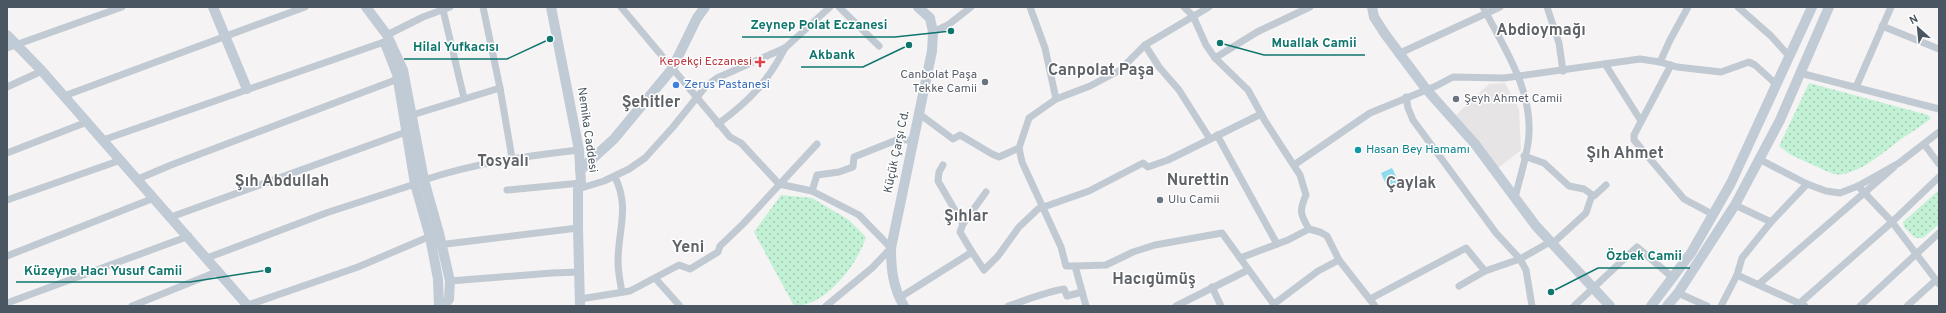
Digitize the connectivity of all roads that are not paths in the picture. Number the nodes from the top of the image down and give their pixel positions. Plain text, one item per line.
1 (122, 7) edge
2 (213, 7) edge
3 (305, 7) edge
4 (357, 7) edge
5 (366, 7) edge
6 (450, 7) edge
7 (482, 7) edge
8 (551, 7) edge
9 (621, 7) edge
10 (705, 7) edge
11 (830, 7) edge
12 (839, 7) edge
13 (918, 7) edge
14 (971, 7) edge
15 (1030, 7) edge
16 (1184, 7) edge
17 (1209, 7) edge
18 (1310, 7) edge
19 (1372, 7) edge
20 (1483, 7) edge
21 (1500, 7) edge
22 (1547, 7) edge
23 (1688, 7) edge
24 (1738, 7) edge
25 (1829, 7) edge
26 (1890, 7) edge
27 (1811, 8) edge
28 (443, 10) junction
29 (1487, 14) junction
30 (1193, 16) junction
31 (1882, 26) junction
32 (934, 32) junction
33 (7, 35) edge
34 (225, 36) junction
35 (385, 39) junction
36 (1145, 45) junction
37 (11, 46) edge
38 (879, 46) dead end
39 (785, 48) junction
40 (1939, 49) edge
41 (1398, 54) junction
42 (1790, 56) junction
43 (1215, 58) junction
44 (1660, 62) junction
45 (1605, 64) junction
46 (1671, 65) junction
47 (672, 69) junction
48 (42, 71) junction
49 (1563, 71) junction
50 (1800, 73) junction
51 (1518, 76) junction
52 (398, 79) junction
53 (1776, 84) junction
54 (7, 87) edge
55 (500, 88) junction
56 (1856, 88) junction
57 (247, 89) junction
58 (1426, 89) junction
59 (64, 96) junction
60 (696, 97) junction
61 (1406, 97) junction
62 (464, 98) junction
63 (1056, 99) junction
64 (1939, 109) edge
65 (918, 113) junction
66 (1261, 114) junction
67 (412, 115) junction
68 (87, 122) junction
69 (1641, 122) junction
70 (718, 124) junction
71 (406, 132) junction
72 (1939, 132) edge
73 (1213, 137) junction
74 (103, 140) junction
75 (914, 141) junction
76 (817, 144) dead end
77 (1924, 144) junction
78 (1019, 148) junction
79 (579, 150) junction
80 (7, 153) edge
81 (1524, 156) junction
82 (512, 158) junction
83 (1759, 159) junction
84 (121, 160) junction
85 (1899, 163) junction
86 (1939, 164) edge
87 (943, 165) dead end
88 (1294, 166) junction
89 (580, 170) junction
90 (615, 176) junction
91 (1939, 177) edge
92 (138, 180) junction
93 (420, 182) junction
94 (779, 184) junction
95 (1807, 184) junction
96 (1606, 185) dead end
97 (579, 186) junction
98 (1858, 186) junction
99 (507, 190) dead end
100 (812, 191) junction
101 (986, 192) dead end
102 (1866, 193) junction
103 (1592, 195) junction
104 (154, 198) junction
105 (1515, 198) junction
106 (7, 200) edge
107 (1735, 205) junction
108 (1043, 208) junction
109 (1712, 214) junction
110 (171, 217) junction
111 (1771, 222) junction
112 (1892, 222) junction
113 (963, 224) junction
114 (578, 228) junction
115 (1309, 229) junction
116 (1939, 234) edge
117 (189, 236) junction
118 (436, 240) junction
119 (1551, 243) junction
120 (1277, 244) junction
121 (891, 248) junction
122 (972, 252) junction
123 (1916, 253) junction
124 (7, 256) edge
125 (207, 258) junction
126 (1240, 258) junction
127 (1520, 259) junction
128 (1340, 260) junction
129 (1075, 266) junction
130 (1248, 270) junction
131 (219, 271) junction
132 (1485, 271) junction
133 (580, 272) junction
134 (1737, 275) junction
135 (1672, 277) junction
136 (654, 278) junction
137 (450, 281) junction
138 (1937, 282) edge
139 (1759, 284) junction
140 (1459, 286) dead end
141 (1212, 287) junction
142 (1592, 288) junction
143 (622, 292) junction
144 (1082, 292) junction
145 (1678, 293) junction
146 (1035, 298) junction
147 (1370, 299) junction
148 (580, 302) edge
149 (7, 303) edge
150 (902, 304) edge
151 (1180, 305) edge
152 (1274, 305) edge
153 (1802, 305) edge
154 (132, 306) edge
155 (248, 306) edge
156 (439, 306) edge
157 (444, 306) edge
158 (680, 306) edge
159 (826, 306) edge
160 (1008, 306) edge
161 (1035, 306) edge
162 (1086, 306) edge
163 (1221, 306) edge
164 (1375, 306) edge
165 (1532, 306) edge
166 (1574, 306) edge
167 (1610, 306) edge
168 (1651, 306) edge
169 (1667, 306) edge
170 (1707, 306) edge
171 (1721, 306) edge
172 (1860, 306) edge
173 (1907, 306) edge

1 - 37 street
2 - 34 main road
3 - 34 street
4 - 35 main road
5 - 35 main road
6 - 28 street
7 - 55 street
8 - 79 main road, Nemika Caddesi
9 - 47 street
10 - 47 main road
11 - 39 street
12 - 38 street
13 - 32 main road
14 - 32 street
15 - 63 street
16 - 30 street
17 - 30 street
18 - 43 street
19 - 41 main road
20 - 29 street
21 - 29 street
22 - 49 street
23 - 44 street
24 - 42 street
25 - 50 main road
26 - 31 street
27 - 42 main road
28 - 35 street
28 - 62 street
29 - 41 street
29 - 51 street
30 - 36 street
30 - 43 street
31 - 40 street
31 - 56 street
32 - 65 main road, Küçük Çarşı Cd.
33 - 37 main road
34 - 57 main road
34 - 59 street
35 - 52 main road
35 - 57 street
35 - 67 main road
36 - 63 street
36 - 73 street
37 - 48 main road
39 - 60 street
39 - 70 street
41 - 58 main road
42 - 53 main road
43 - 66 street
44 - 45 street
44 - 46 street
45 - 49 street
45 - 69 street
46 - 53 street
46 - 69 street
47 - 60 street
47 - 89 main road
48 - 54 street
48 - 59 main road
49 - 51 street
50 - 56 street
50 - 83 main road
51 - 58 street
51 - 81 street
52 - 71 main road
52 - 92 street
53 - 109 main road
55 - 62 street
55 - 82 street
56 - 64 street
57 - 74 street
58 - 61 street
58 - 105 main road
59 - 68 main road
60 - 70 street
60 - 90 street
61 - 88 street
61 - 127 street
62 - 67 street
63 - 78 street
65 - 75 main road, Küçük Çarşı Cd.
65 - 78 street
66 - 73 street
66 - 88 street
67 - 93 main road
68 - 74 main road
68 - 80 street
69 - 109 street
70 - 94 street
71 - 93 main road
71 - 110 street
72 - 77 street
73 - 108 street
73 - 120 street
74 - 84 main road
75 - 100 street
75 - 121 main road, Küçük Çarşı Cd.
76 - 94 street
77 - 85 street
77 - 86 street
78 - 108 street
79 - 82 street
79 - 89 main road, Nemika Caddesi
81 - 103 street
81 - 105 street
82 - 93 street
83 - 95 street
83 - 107 main road
84 - 92 main road
84 - 106 street
85 - 98 street
85 - 102 street
87 - 113 street
88 - 115 street
89 - 97 main road, Nemika Caddesi
90 - 97 street
90 - 143 street
91 - 112 street
92 - 104 main road
93 - 118 main road
93 - 125 street
94 - 100 street
94 - 136 street
95 - 98 street
95 - 111 street
96 - 103 street
97 - 99 street
97 - 114 main road, Nemika Caddesi
98 - 102 street
100 - 121 street
101 - 113 street
102 - 112 street
102 - 139 street
103 - 119 street
104 - 110 main road
104 - 124 street
105 - 119 main road
107 - 111 street
107 - 145 main road
108 - 122 street
108 - 129 street
109 - 135 main road
110 - 117 main road
111 - 134 street
112 - 123 street
112 - 153 street
113 - 122 street
114 - 118 street
114 - 133 main road, Nemika Caddesi
115 - 120 street
115 - 128 street
116 - 123 street
117 - 125 main road
117 - 149 street
118 - 137 main road
118 - 155 street
118 - 156 main road
119 - 127 street
119 - 142 main road
120 - 126 street
121 - 150 main road, Küçük Çarşı Cd.
121 - 159 street
122 - 150 street
123 - 138 street
123 - 172 street
125 - 131 main road
126 - 129 street
126 - 130 street
127 - 132 street
127 - 165 street
128 - 147 street
128 - 152 street
129 - 144 street
130 - 141 street
130 - 152 street
131 - 154 street
131 - 155 main road
132 - 140 street
132 - 147 street
133 - 137 street
133 - 148 main road, Nemika Caddesi
134 - 139 street
134 - 171 street
135 - 142 street
135 - 168 main road
136 - 143 street
136 - 158 street
137 - 157 main road
138 - 173 street
139 - 153 street
141 - 151 street
141 - 163 street
142 - 166 street
142 - 167 main road
143 - 148 street
144 - 146 street
144 - 162 street
145 - 169 main road
145 - 170 street
146 - 160 street
146 - 161 street
147 - 164 street

